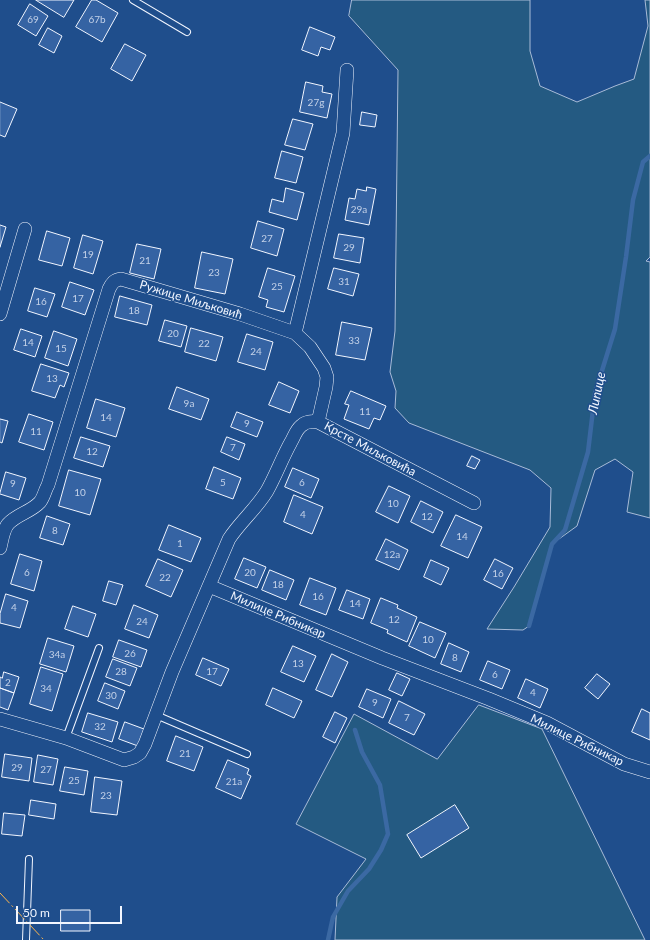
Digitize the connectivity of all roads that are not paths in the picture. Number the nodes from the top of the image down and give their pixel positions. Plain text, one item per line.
1 (133, 0) edge
2 (187, 32) dead end
3 (347, 70) dead end
4 (25, 229) dead end
5 (0, 314) edge
6 (295, 333) junction
7 (318, 422) junction
8 (474, 504) dead end
9 (0, 548) edge
10 (210, 586) junction
11 (100, 648) dead end
12 (156, 715) junction
13 (0, 722) edge
14 (66, 738) junction
15 (247, 754) dead end
16 (650, 772) edge
17 (29, 858) dead end
18 (26, 940) edge

1 - 2 lane
3 - 6 street
4 - 5 street
6 - 7 street
6 - 9 street, Ружице Миљковић
7 - 8 street, Крсте Миљковића
7 - 10 street, Крсте Миљковића
10 - 12 street
10 - 16 street, Милице Рибникар
11 - 14 lane
12 - 14 street
12 - 15 lane
13 - 14 street
17 - 18 lane

